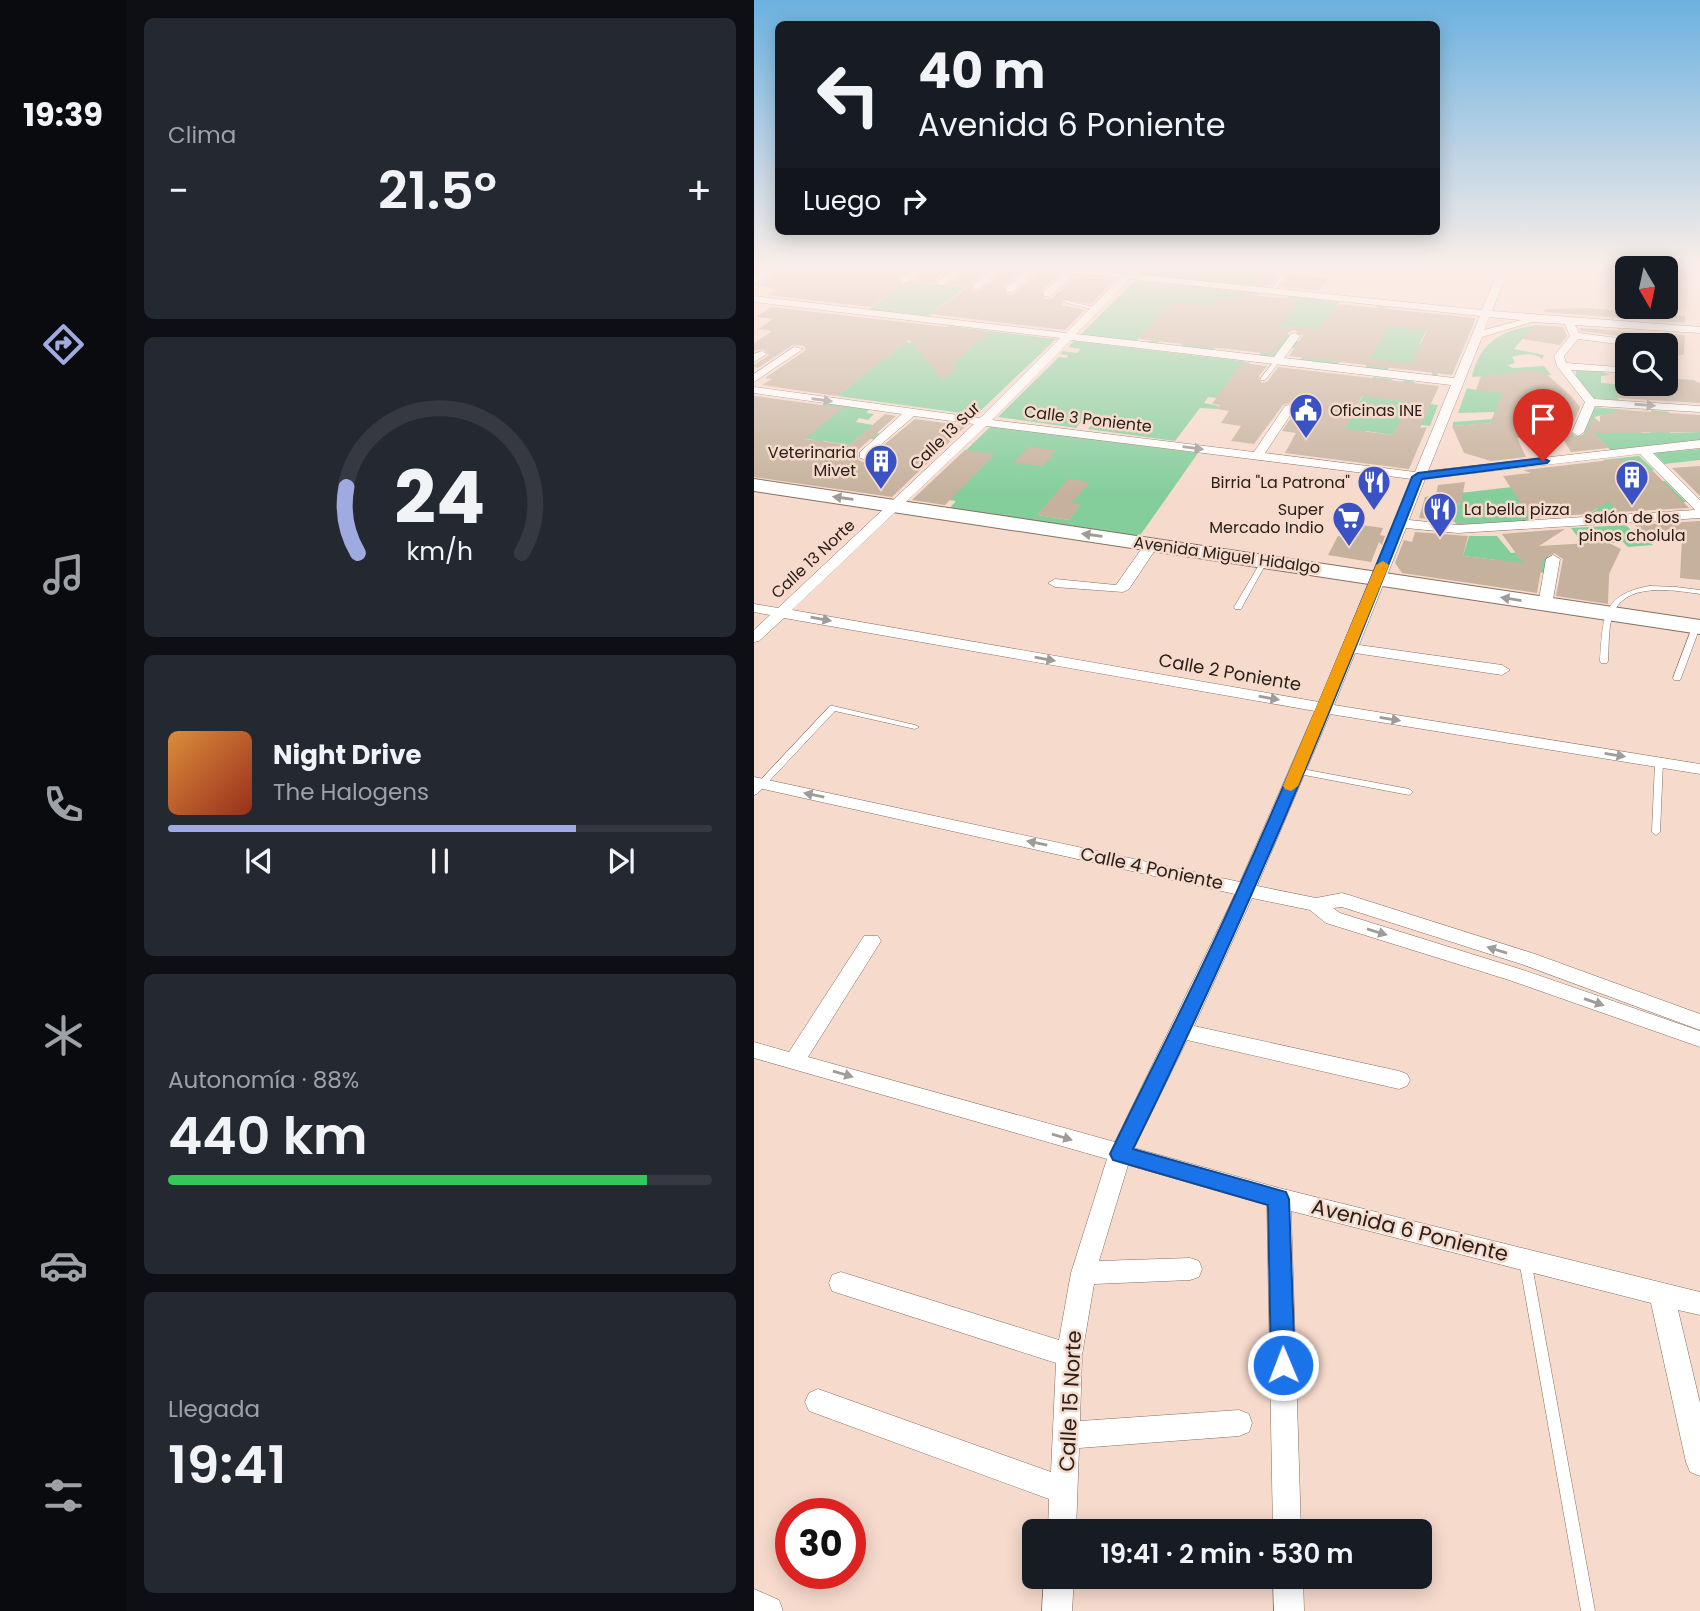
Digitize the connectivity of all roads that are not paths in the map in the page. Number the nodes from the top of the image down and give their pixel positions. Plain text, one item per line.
1 (1059, 344) edge
2 (1136, 344) edge
3 (1289, 344) edge
4 (1472, 344) edge
5 (1569, 344) edge
6 (798, 349) dead end
7 (1277, 361) junction
8 (1562, 366) junction
9 (1615, 369) dead end
10 (754, 379) edge
11 (1263, 379) dead end
12 (1456, 382) junction
13 (754, 390) edge
14 (1591, 402) junction
15 (1289, 408) dead end
16 (1700, 409) edge
17 (911, 412) junction
18 (983, 422) junction
19 (1578, 432) dead end
20 (1700, 444) edge
21 (1643, 450) junction
22 (864, 456) dead end
23 (1257, 456) junction
24 (1418, 477) junction
25 (754, 485) edge
26 (896, 506) junction
27 (1700, 508) edge
28 (1700, 514) edge
29 (1400, 523) junction
30 (1152, 544) junction
31 (1553, 559) dead end
32 (1264, 561) junction
33 (1378, 577) junction
34 (1055, 583) dead end
35 (1700, 592) edge
36 (1545, 605) junction
37 (1238, 607) dead end
38 (754, 608) edge
39 (780, 612) junction
40 (1609, 614) junction
41 (1698, 627) edge
42 (754, 638) edge
43 (1350, 648) junction
44 (1604, 661) dead end
45 (1502, 670) dead end
46 (1677, 678) dead end
47 (1323, 708) junction
48 (915, 727) dead end
49 (1659, 762) junction
50 (1700, 769) edge
51 (1297, 771) junction
52 (757, 786) edge
53 (1409, 792) dead end
54 (1656, 832) dead end
55 (1247, 888) junction
56 (871, 941) dead end
57 (1522, 967) junction
58 (1700, 1022) edge
59 (1181, 1031) junction
60 (1700, 1039) edge
61 (754, 1050) edge
62 (795, 1060) junction
63 (1399, 1080) dead end
64 (1120, 1154) junction
65 (1279, 1199) junction
66 (1525, 1258) junction
67 (1190, 1269) dead end
68 (1083, 1273) junction
69 (841, 1283) dead end
70 (1662, 1295) junction
71 (1700, 1304) edge
72 (1069, 1355) junction
73 (818, 1402) dead end
74 (1239, 1423) dead end
75 (1066, 1436) junction
76 (1700, 1462) edge
77 (1065, 1491) junction
78 (1063, 1519) edge
79 (1287, 1519) edge
80 (1058, 1589) edge
81 (1288, 1589) edge
82 (754, 1604) edge
83 (768, 1611) edge
84 (1057, 1611) edge
85 (1289, 1611) edge
86 (1588, 1611) edge

1 - 18 street, Calle 13 Sur
2 - 7 street
3 - 7 street
4 - 12 street, Calle 15 Norte
5 - 8 street
6 - 10 street
7 - 11 lane
7 - 12 street
8 - 9 street
8 - 14 street
12 - 24 street, Calle 15 Norte
13 -> 17 street, Calle 3 Poniente
14 -> 16 street
14 - 19 street
15 - 23 street
17 - 18 street, Calle 3 Poniente
17 - 22 street
18 -> 23 street, Calle 3 Poniente
18 - 26 street, Calle 13 Sur
20 - 21 street, Calle 3 Poniente
21 - 24 street, Calle 3 Poniente
21 - 27 street
23 - 24 street, Calle 3 Poniente
24 - 29 street, Calle 15 Norte
26 -> 25 street, Avenida Miguel Hidalgo
30 -> 26 street, Avenida Miguel Hidalgo
26 - 39 street, Calle 13 Norte
28 - 29 street
29 - 33 street, Calle 15 Norte
30 - 32 street, Avenida Miguel Hidalgo
30 - 34 street
31 - 36 street
32 - 33 street, Avenida Miguel Hidalgo
32 - 37 lane
36 -> 33 street, Avenida Miguel Hidalgo
33 - 43 street, Calle 15 Norte
35 - 40 lane
36 - 40 street, Avenida Miguel Hidalgo
38 - 39 street, Calle 2 Poniente
39 - 42 street, Calle 13 Norte
39 -> 47 street, Calle 2 Poniente
40 - 41 street, Avenida Miguel Hidalgo
40 - 44 lane
41 - 46 lane
43 - 45 street
43 - 47 street, Calle 15 Norte
47 -> 49 street, Calle 2 Poniente
47 - 51 street, Calle 15 Norte
48 - 52 lane
49 - 50 street, Calle 2 Poniente
49 - 54 lane
51 - 53 lane
51 - 55 street, Calle 15 Norte
55 -> 52 street, Calle 4 Poniente
55 - 57 street, Calle 4 Poniente
55 - 59 street, Calle 15 Norte
56 - 62 street
57 - 58 street
57 -> 60 street, Calle 4 Poniente
59 - 63 street
59 - 64 street, Calle 15 Norte
61 - 62 street, Avenida 6 Poniente
62 -> 64 street, Avenida 6 Poniente
64 - 65 street, Avenida 6 Poniente
64 - 68 street, Calle 15 Norte
65 - 66 street, Avenida 6 Poniente
65 - 79 street
66 - 70 street, Avenida 6 Poniente
66 - 86 lane
67 - 68 street
68 - 72 street, Calle 15 Norte
69 - 72 street
70 - 71 street, Avenida 6 Poniente
70 - 76 street
72 - 75 street, Calle 15 Norte
73 - 77 street
74 - 75 street
75 - 77 street, Calle 15 Norte
77 - 78 street, Calle 15 Norte
80 - 84 street
81 - 85 street
82 - 83 street

